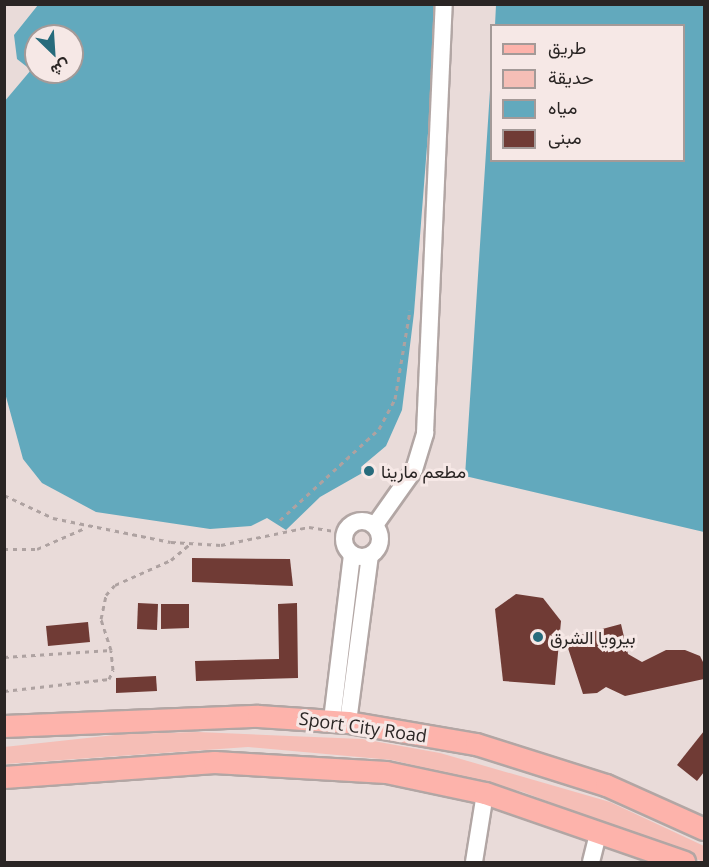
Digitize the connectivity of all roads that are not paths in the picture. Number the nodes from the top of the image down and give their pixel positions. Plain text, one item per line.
1 (444, 4) edge
2 (375, 525) junction
3 (352, 555) junction
4 (370, 556) junction
5 (340, 721) junction
6 (4, 726) edge
7 (4, 777) edge
8 (485, 793) junction
9 (705, 829) edge
10 (599, 831) junction
11 (474, 862) edge
12 (591, 862) edge
13 (684, 862) edge

1 - 2 street
2 - 3 street
2 - 4 street
3 - 4 street
3 - 5 street
4 - 5 street
5 - 6 main road, Sport City Road
5 - 9 main road, Sport City Road
7 - 8 main road
8 - 10 main road
8 - 11 street
10 - 12 street
10 - 13 main road

